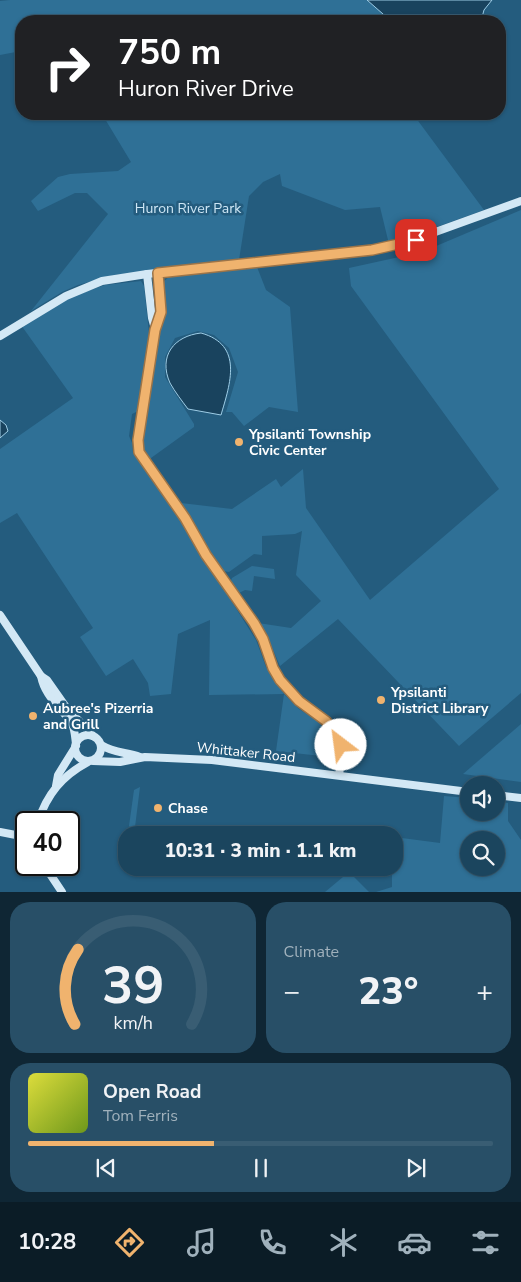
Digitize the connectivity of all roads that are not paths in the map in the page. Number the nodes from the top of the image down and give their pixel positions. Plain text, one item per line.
1 (521, 201) edge
2 (158, 273) junction
3 (148, 274) junction
4 (155, 330) junction
5 (0, 336) edge
6 (0, 615) edge
7 (41, 676) junction
8 (93, 736) junction
9 (76, 745) junction
10 (101, 745) junction
11 (140, 757) junction
12 (90, 761) junction
13 (339, 775) junction
14 (56, 786) junction
15 (460, 791) edge
16 (505, 796) edge
17 (521, 798) edge
18 (41, 811) edge
19 (0, 832) edge
20 (15, 835) edge
21 (51, 876) edge
22 (62, 892) edge

1 - 2 main road
2 - 3 main road
2 - 4 main road
3 - 4 main road
3 - 5 main road
4 - 13 main road
6 - 7 main road
7 - 8 main road
7 - 9 main road
8 - 9 main road
8 - 10 main road
9 - 12 main road
9 - 14 main road
10 - 11 main road, Whittaker Road
10 - 12 main road
11 - 12 main road, Whittaker Road
11 - 13 main road, Whittaker Road
12 - 14 main road
13 - 15 main road, Whittaker Road
14 - 18 main road
16 - 17 main road
19 - 20 main road
21 - 22 main road

